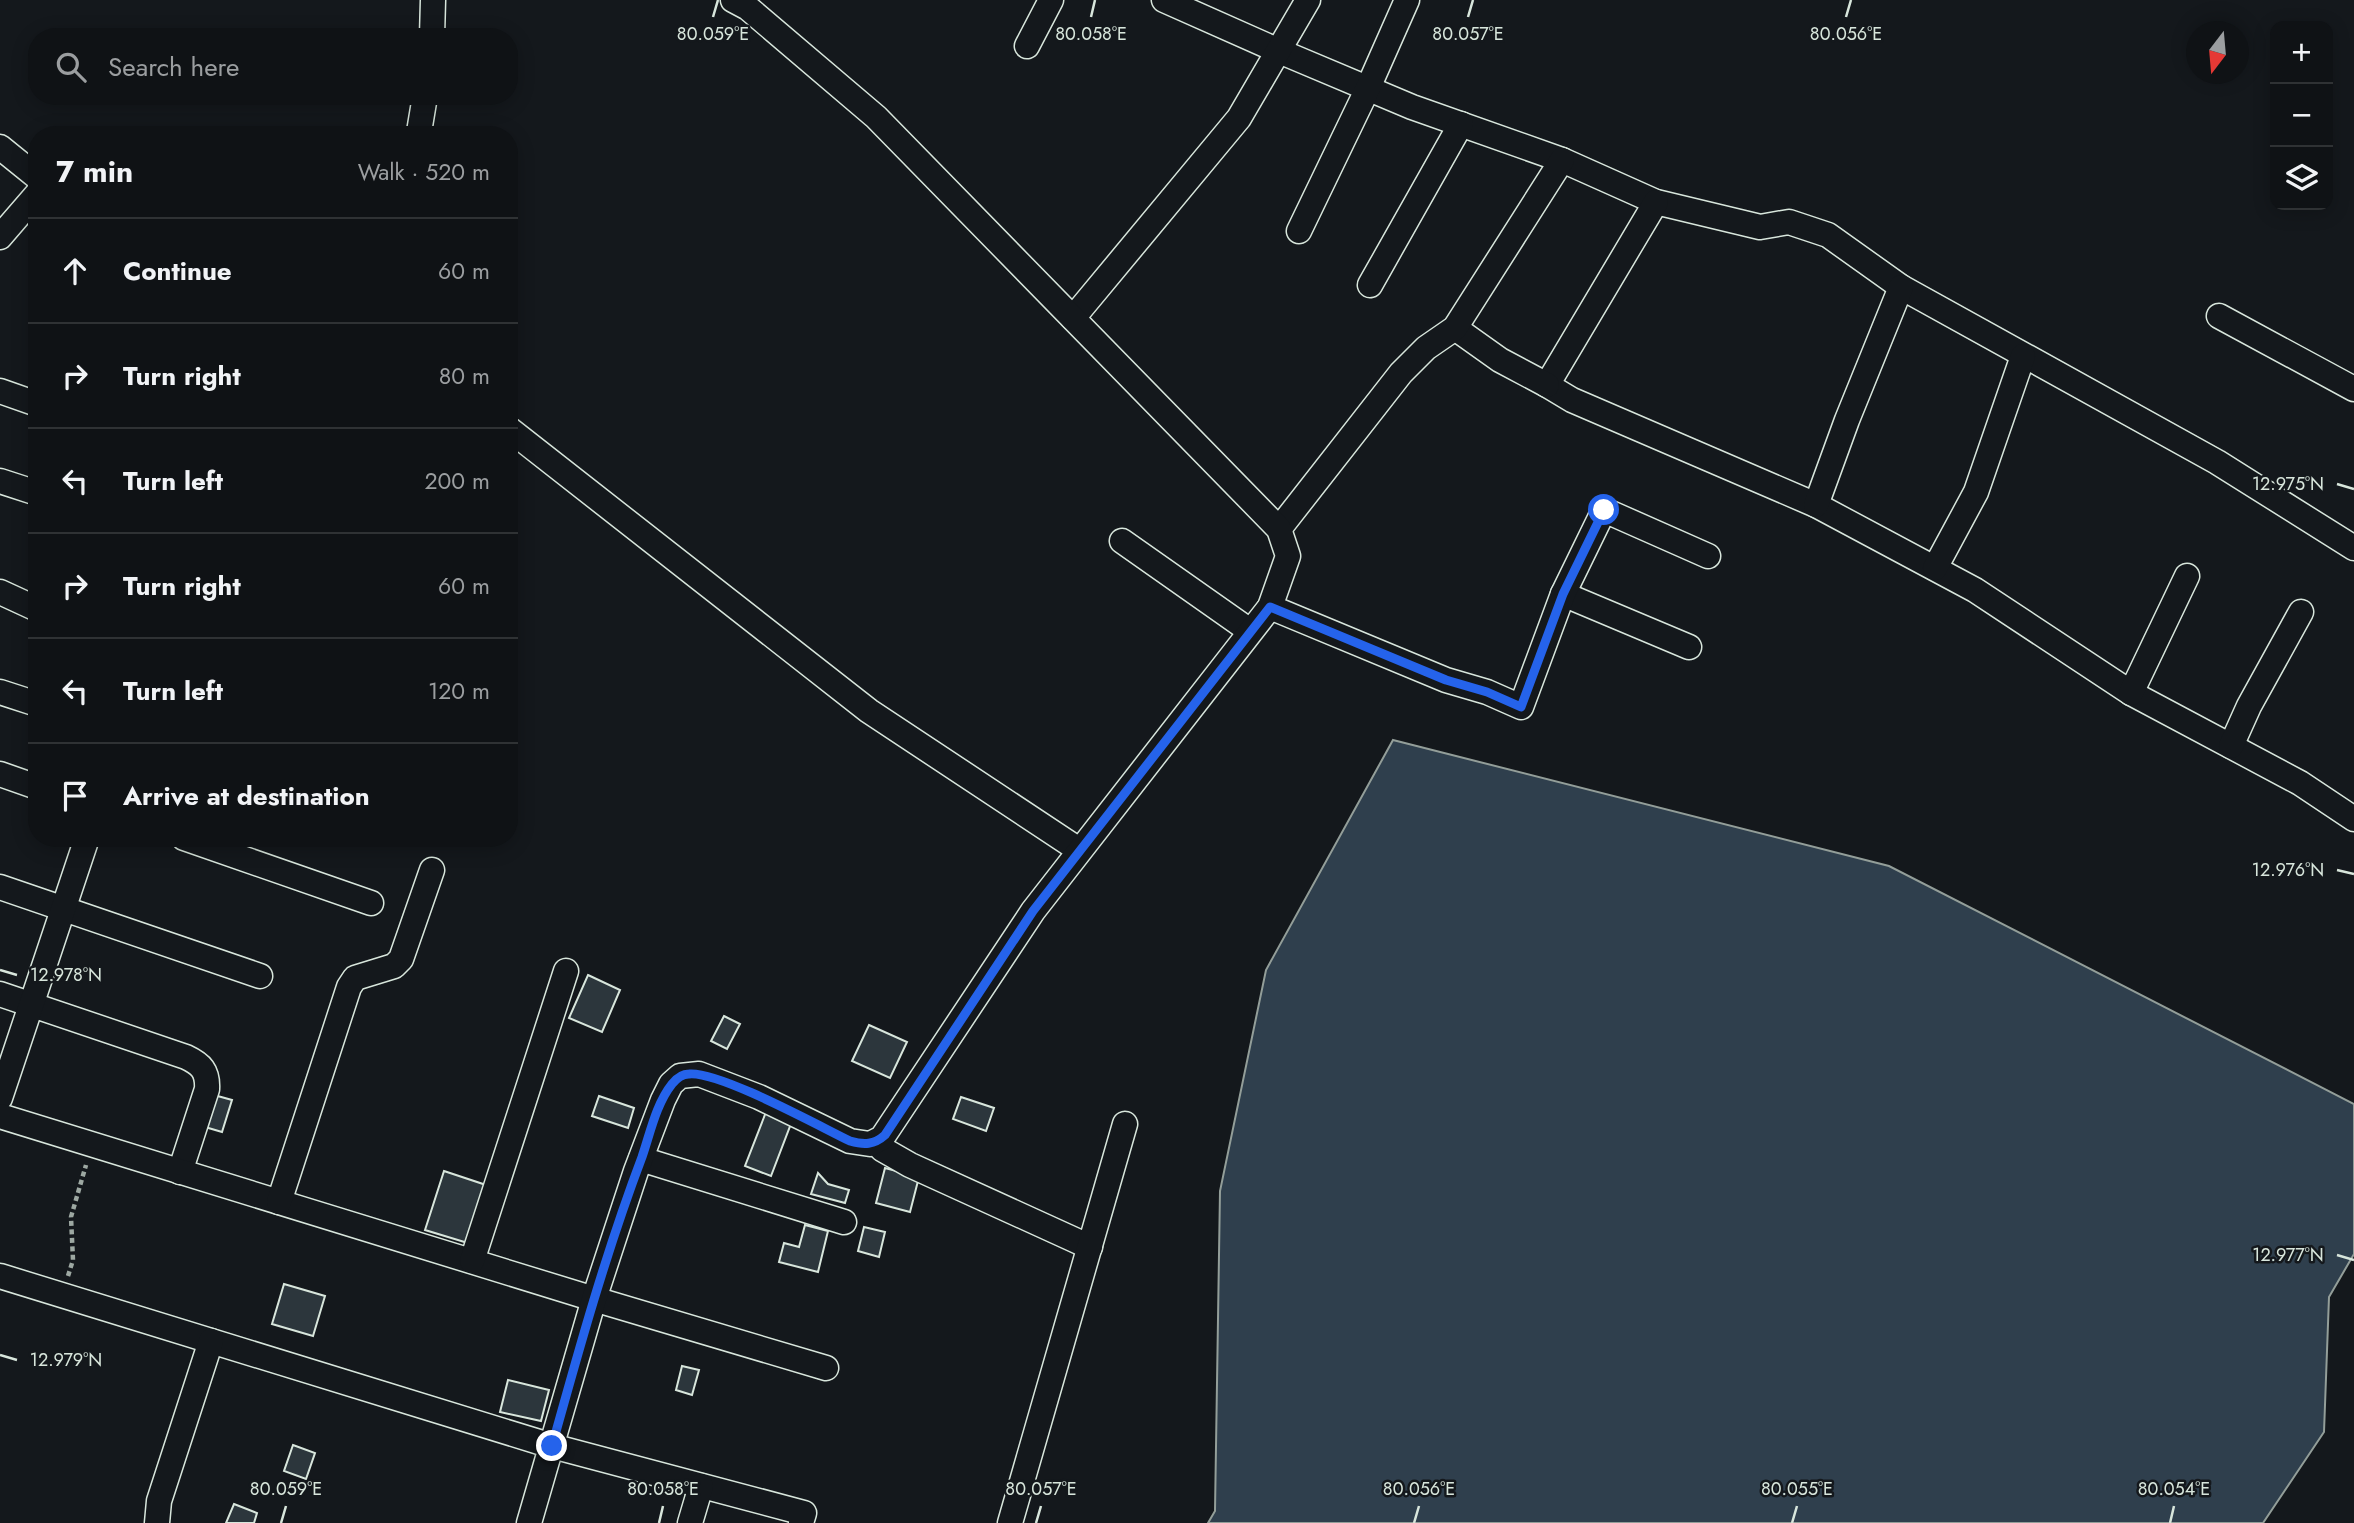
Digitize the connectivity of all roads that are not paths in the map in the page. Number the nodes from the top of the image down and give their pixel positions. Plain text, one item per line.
1 (433, 0) edge
2 (733, 0) edge
3 (1051, 0) edge
4 (1164, 0) edge
5 (1308, 0) edge
6 (1407, 0) edge
7 (432, 28) edge
8 (1027, 46) dead end
9 (1279, 51) junction
10 (1368, 88) junction
11 (424, 105) edge
12 (1461, 124) junction
13 (420, 126) edge
14 (0, 147) edge
15 (1562, 160) junction
16 (28, 170) edge
17 (1656, 202) junction
18 (28, 204) edge
19 (1299, 231) dead end
20 (0, 237) edge
21 (1370, 285) dead end
22 (1901, 287) junction
23 (2218, 316) dead end
24 (1073, 318) junction
25 (1455, 328) junction
26 (2023, 356) junction
27 (1547, 385) junction
28 (2354, 389) edge
29 (0, 391) edge
30 (28, 401) edge
31 (518, 436) edge
32 (0, 481) edge
33 (28, 490) edge
34 (1816, 505) junction
35 (1279, 529) junction
36 (1122, 541) dead end
37 (2354, 548) edge
38 (1709, 556) dead end
39 (1935, 568) junction
40 (2187, 576) dead end
41 (0, 592) edge
42 (1563, 594) junction
43 (28, 605) edge
44 (1270, 607) junction
45 (2301, 612) dead end
46 (1250, 631) junction
47 (1689, 647) dead end
48 (0, 692) edge
49 (2131, 693) junction
50 (28, 701) edge
51 (2231, 746) junction
52 (0, 775) edge
53 (28, 784) edge
54 (2354, 819) edge
55 (84, 847) edge
56 (210, 847) edge
57 (1079, 850) junction
58 (432, 870) dead end
59 (0, 887) edge
60 (371, 903) dead end
61 (63, 909) junction
62 (566, 971) dead end
63 (260, 976) dead end
64 (0, 994) edge
65 (30, 1004) junction
66 (0, 1098) edge
67 (0, 1116) edge
68 (1125, 1124) dead end
69 (876, 1142) junction
70 (641, 1158) junction
71 (180, 1172) junction
72 (279, 1202) junction
73 (844, 1222) dead end
74 (1090, 1247) junction
75 (472, 1261) junction
76 (0, 1276) edge
77 (594, 1299) junction
78 (211, 1341) junction
79 (826, 1367) dead end
80 (552, 1446) junction
81 (701, 1486) junction
82 (157, 1523) edge
83 (529, 1523) edge
84 (690, 1523) edge
85 (801, 1523) edge
86 (1010, 1523) edge

1 - 7 street
2 - 24 street
3 - 8 street
4 - 9 street
5 - 9 street
6 - 10 street
9 - 10 street
9 - 24 street
10 - 12 street
10 - 19 street
11 - 13 street
12 - 15 street
12 - 21 street
14 - 16 street
15 - 17 street
15 - 25 street
17 - 22 street
17 - 27 street
18 - 20 street
22 - 26 street
22 - 34 street
23 - 28 street
24 - 35 street
25 - 27 street
25 - 35 street
26 - 37 street
26 - 39 street
27 - 34 street
29 - 30 street
31 - 57 street
32 - 33 street
34 - 39 street
35 - 44 street
36 - 46 street
38 - 42 street
39 - 49 street
40 - 49 street
41 - 43 street
42 - 44 street
42 - 47 street
44 - 46 street
45 - 51 street
46 - 57 street
48 - 50 street
49 - 51 street
51 - 54 street
52 - 53 street
55 - 61 street
56 - 60 street
57 - 69 street
58 - 72 street
59 - 61 street
61 - 63 street
61 - 65 street
62 - 75 street
64 - 65 street
65 - 66 street
65 - 71 street
67 - 71 street
68 - 74 street
69 - 70 street
69 - 74 street
70 - 73 street
70 - 77 street
71 - 72 street
72 - 75 street
74 - 86 street
75 - 77 street
76 - 78 street
77 - 79 street
77 - 80 street
78 - 80 street
78 - 82 street
80 - 81 street
80 - 83 street
81 - 84 street
81 - 85 street

